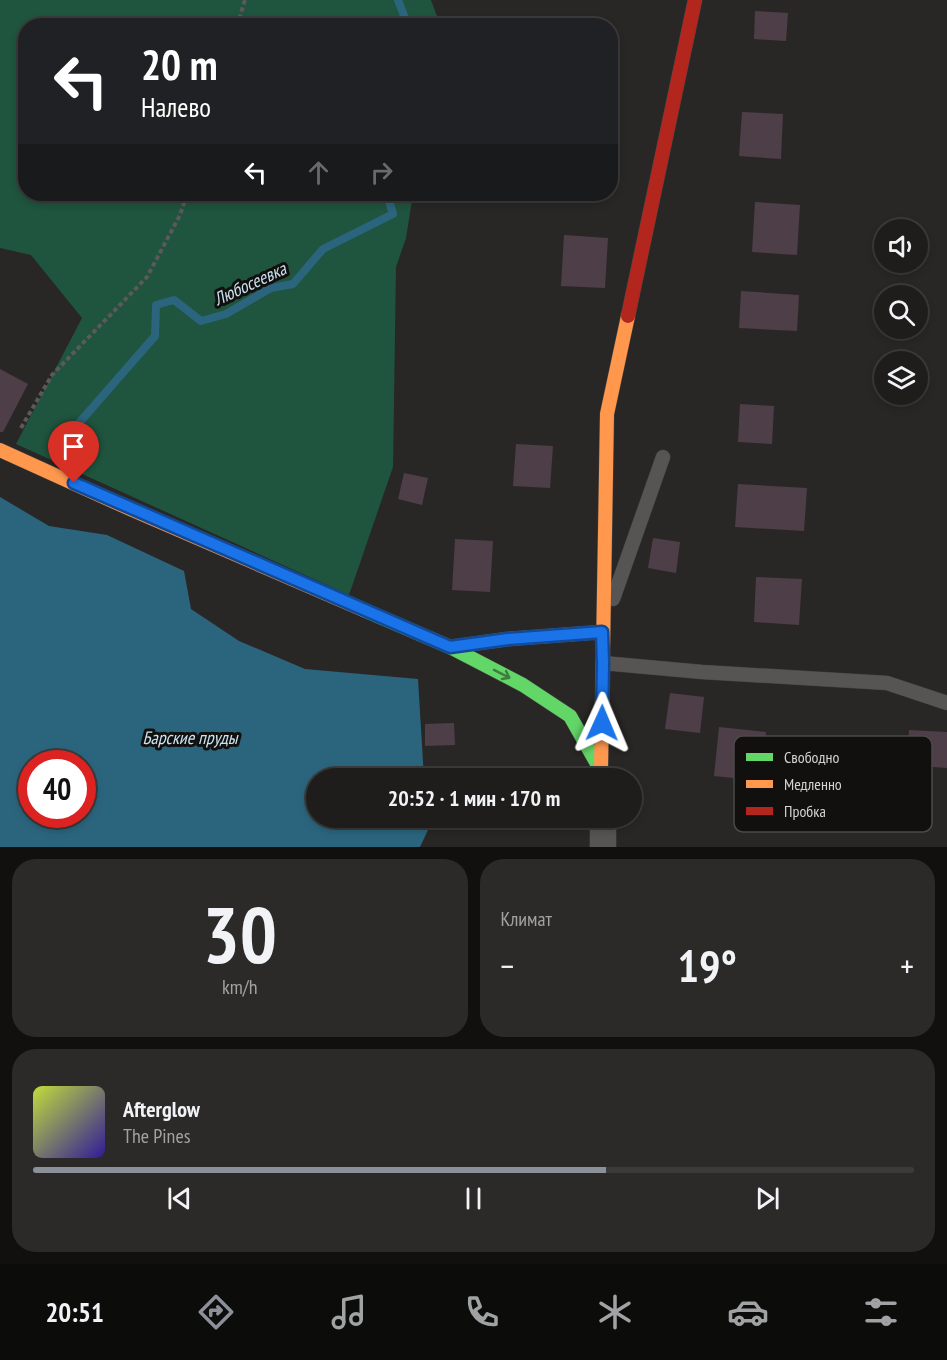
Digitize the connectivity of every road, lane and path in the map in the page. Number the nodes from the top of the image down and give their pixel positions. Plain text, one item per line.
1 (245, 0) edge
2 (695, 0) edge
3 (239, 18) edge
4 (185, 201) edge
5 (3, 451) edge
6 (663, 457) dead end
7 (602, 632) junction
8 (450, 647) junction
9 (603, 663) junction
10 (602, 700) junction
11 (947, 703) edge
12 (570, 716) junction
13 (598, 768) edge
14 (601, 768) edge
15 (603, 828) edge
16 (603, 847) edge

1 - 3 path
2 - 7 street
4 - 5 path
5 - 8 street
6 - 7 lane
7 - 8 street
7 - 9 street
8 -> 12 street
9 - 10 street
9 - 11 lane
10 - 12 street
10 - 14 street
12 - 13 street
15 - 16 street

